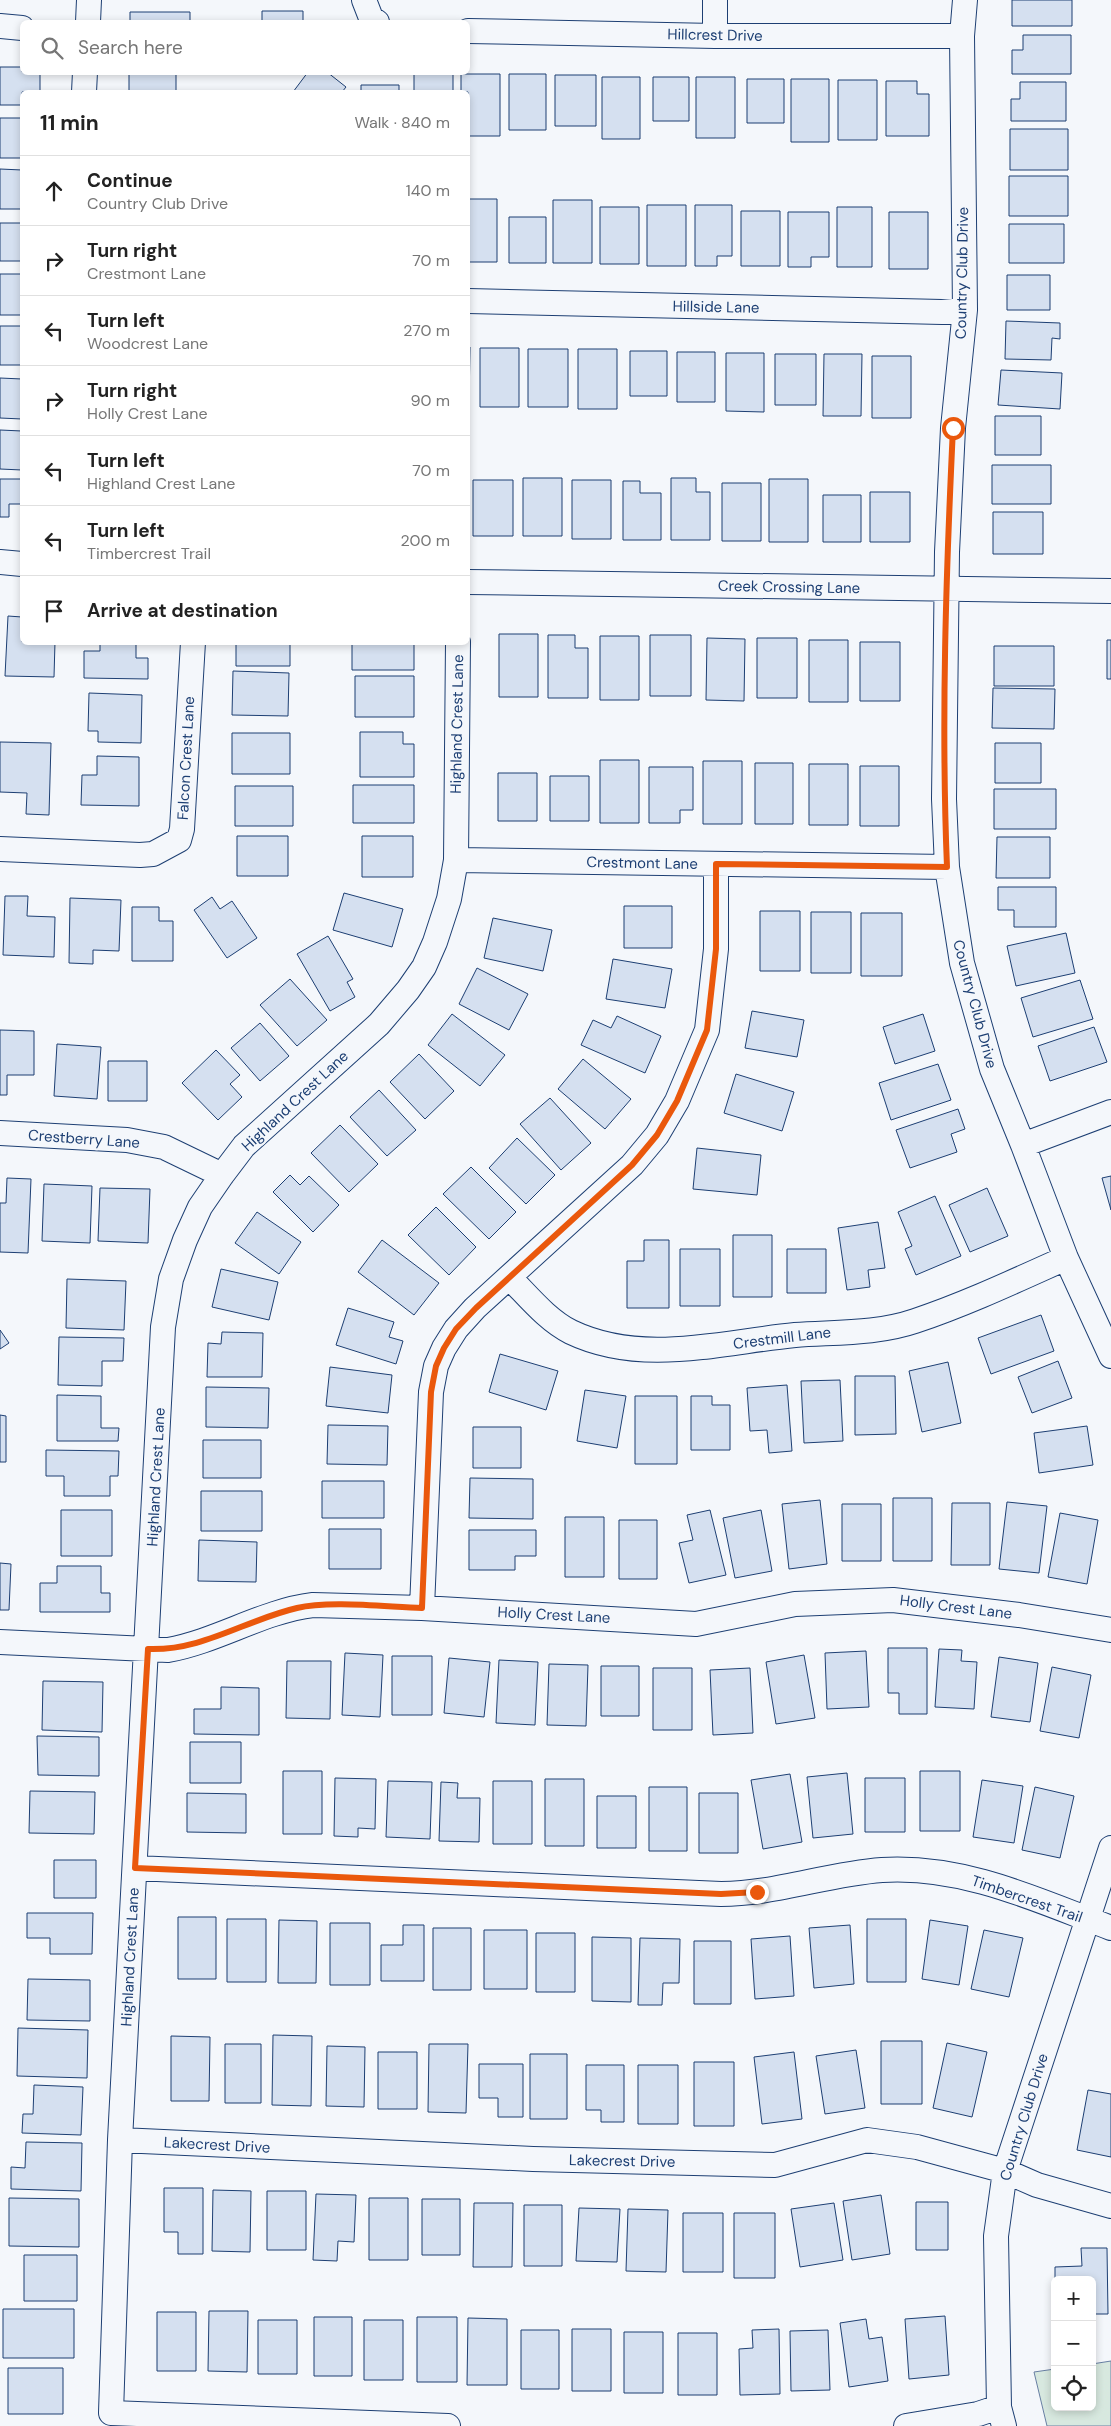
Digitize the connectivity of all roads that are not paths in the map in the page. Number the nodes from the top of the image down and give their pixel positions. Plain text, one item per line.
1 (89, 0) edge
2 (715, 0) edge
3 (965, 0) edge
4 (88, 20) edge
5 (0, 26) edge
6 (20, 28) edge
7 (470, 31) edge
8 (715, 36) junction
9 (962, 36) junction
10 (85, 75) edge
11 (84, 90) edge
12 (470, 301) edge
13 (964, 310) junction
14 (0, 562) edge
15 (20, 564) edge
16 (470, 582) edge
17 (948, 589) junction
18 (1111, 592) edge
19 (192, 645) edge
20 (458, 645) edge
21 (0, 849) edge
22 (456, 860) junction
23 (716, 864) junction
24 (947, 867) junction
25 (1111, 1112) edge
26 (0, 1133) edge
27 (1023, 1145) junction
28 (222, 1175) junction
29 (1066, 1258) junction
30 (510, 1277) junction
31 (1111, 1356) edge
32 (422, 1608) junction
33 (1111, 1630) edge
34 (0, 1642) edge
35 (148, 1649) junction
36 (1111, 1848) edge
37 (135, 1868) junction
38 (1087, 1919) junction
39 (1111, 1928) edge
40 (120, 2140) junction
41 (1005, 2171) junction
42 (1111, 2206) edge
43 (1001, 2416) edge
44 (448, 2426) edge
45 (906, 2426) edge

1 - 4 street
2 - 8 street
3 - 9 street, Country Club Drive
5 - 6 street
7 - 8 street, Hillcrest Drive
8 - 9 street, Hillcrest Drive
9 - 13 street, Country Club Drive
10 - 11 street
12 - 13 street, Hillside Lane
13 - 17 street, Country Club Drive
14 - 15 street
16 - 17 street, Creek Crossing Lane
17 - 18 street, Creek Crossing Lane
17 - 24 street, Country Club Drive
19 - 21 street, Falcon Crest Lane
20 - 22 street, Highland Crest Lane
22 - 23 street, Crestmont Lane
22 - 28 street, Highland Crest Lane
23 - 24 street, Crestmont Lane
23 - 30 street
24 - 27 street, Country Club Drive
25 - 27 street
26 - 28 street, Crestberry Lane
27 - 29 street, Country Club Drive
28 - 35 street, Highland Crest Lane
29 - 30 street, Crestmill Lane
29 - 31 street, Country Club Drive
30 - 32 street
32 - 33 street, Holly Crest Lane
32 - 35 street, Holly Crest Lane
34 - 35 street, Holly Crest Lane
35 - 37 street, Highland Crest Lane
36 - 38 street, Country Club Drive
37 - 38 street, Timbercrest Trail
37 - 40 street, Highland Crest Lane
38 - 39 street, Timbercrest Trail
38 - 41 street, Country Club Drive
40 - 41 street, Lakecrest Drive
40 - 44 street, Highland Crest Lane
41 - 42 street, Lakecrest Drive
41 - 43 street, Country Club Drive
43 - 45 street

